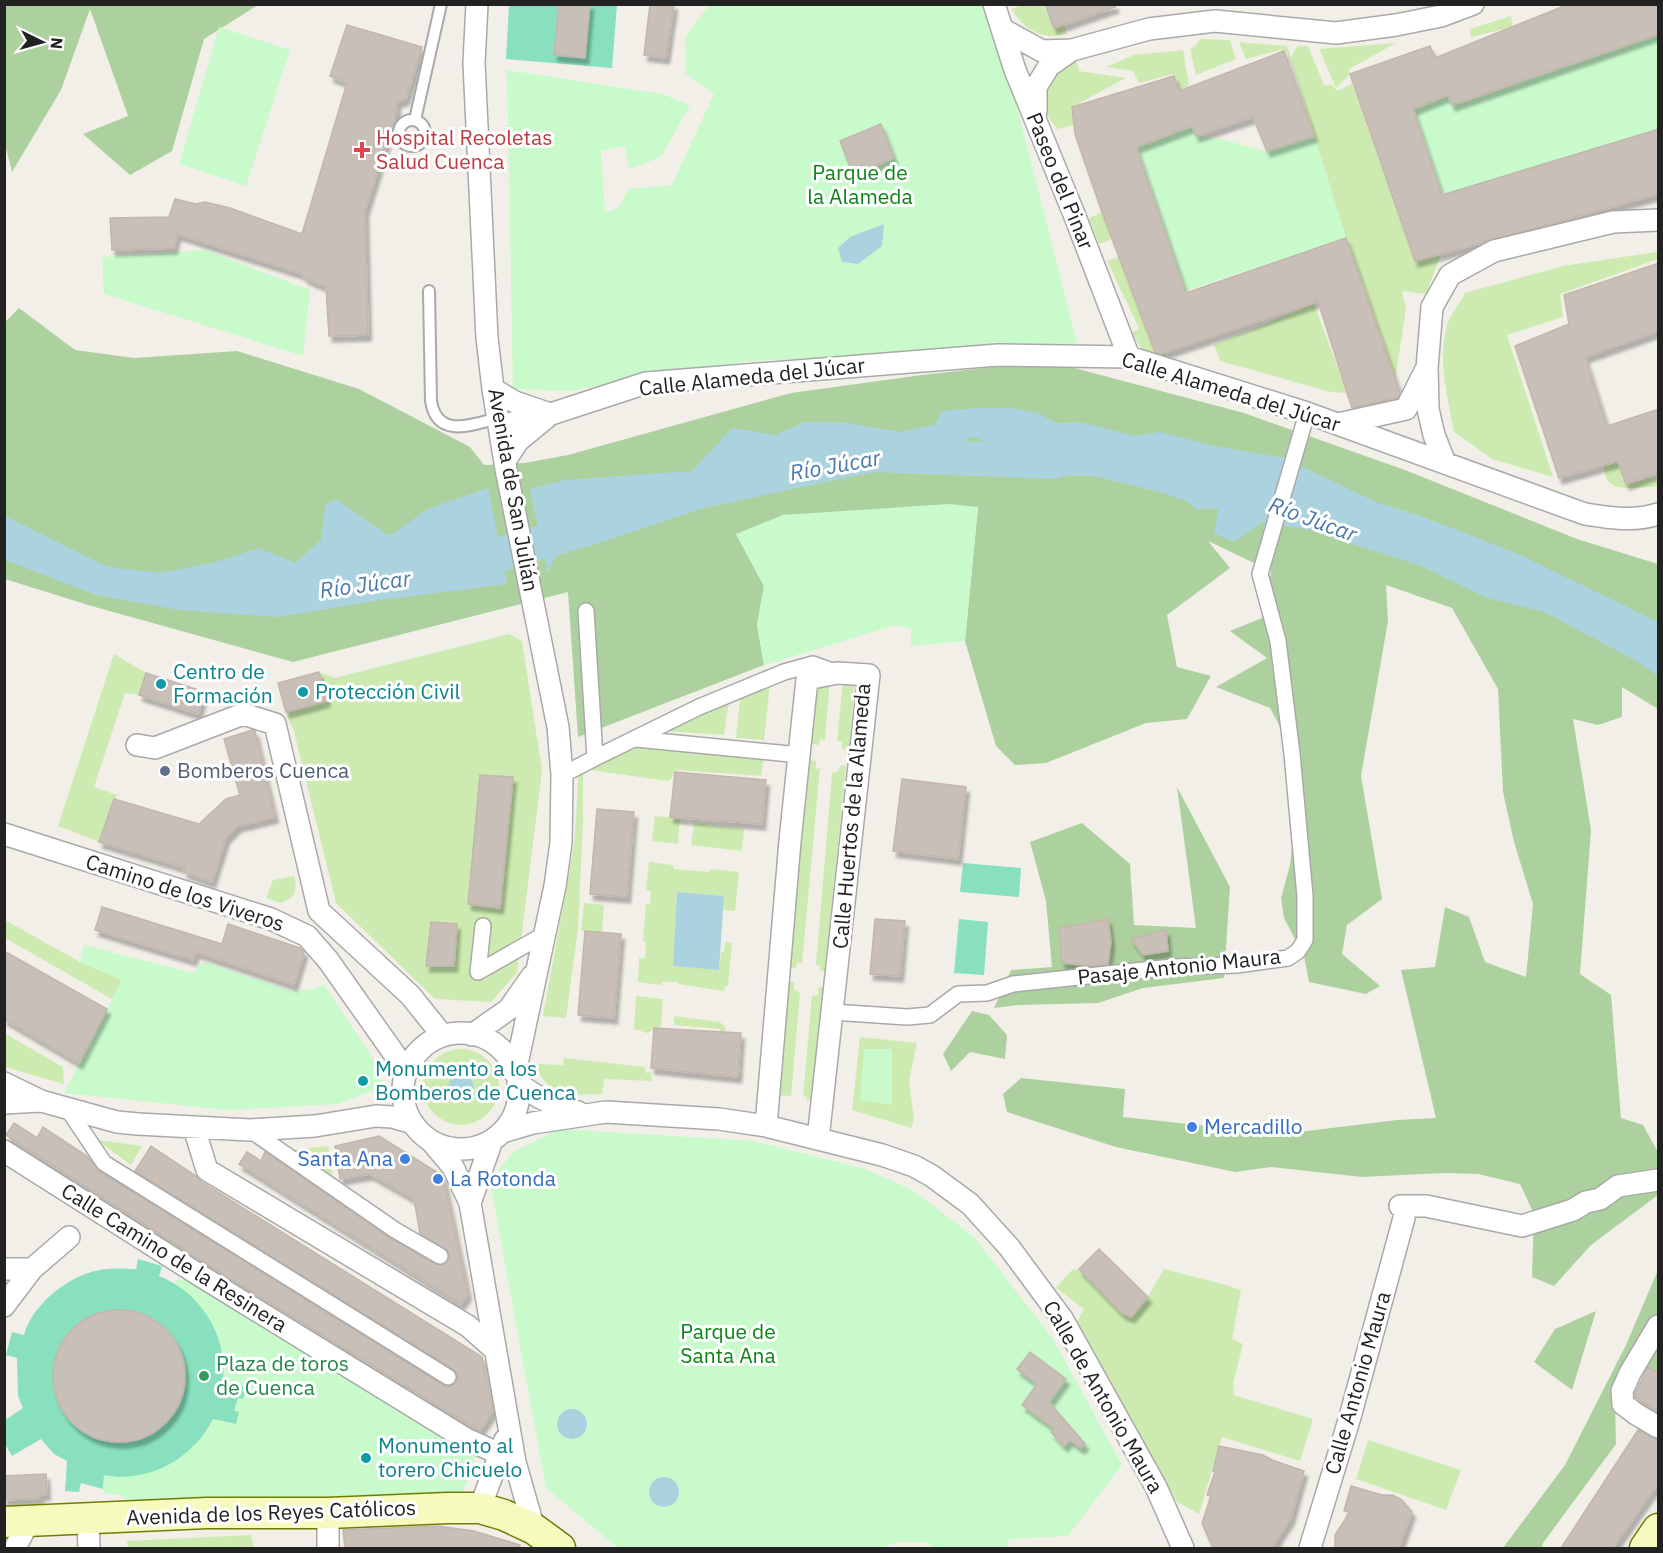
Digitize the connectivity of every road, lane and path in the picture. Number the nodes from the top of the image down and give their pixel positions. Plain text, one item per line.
1 (441, 4) edge
2 (477, 4) edge
3 (994, 4) edge
4 (1473, 4) edge
5 (1002, 29) junction
6 (1072, 50) junction
7 (1035, 119) junction
8 (414, 120) dead end
9 (1659, 220) edge
10 (429, 291) dead end
11 (1129, 357) junction
12 (1427, 368) junction
13 (493, 389) junction
14 (1307, 413) junction
15 (551, 414) junction
16 (498, 422) junction
17 (1338, 424) junction
18 (1445, 463) junction
19 (507, 470) junction
20 (1659, 514) edge
21 (585, 611) dead end
22 (837, 673) junction
23 (636, 739) junction
24 (137, 745) dead end
25 (800, 754) junction
26 (595, 758) junction
27 (562, 775) junction
28 (4, 834) edge
29 (483, 926) dead end
30 (545, 934) junction
31 (536, 970) junction
32 (832, 1012) junction
33 (472, 1035) junction
34 (443, 1036) junction
35 (516, 1078) junction
36 (405, 1081) junction
37 (4, 1083) edge
38 (41, 1101) junction
39 (4, 1103) edge
40 (67, 1108) junction
41 (585, 1114) junction
42 (366, 1117) junction
43 (413, 1124) junction
44 (766, 1125) junction
45 (194, 1128) junction
46 (250, 1131) junction
47 (497, 1136) junction
48 (818, 1138) junction
49 (432, 1142) junction
50 (4, 1151) edge
51 (1659, 1180) edge
52 (470, 1203) junction
53 (69, 1237) dead end
54 (440, 1256) dead end
55 (4, 1269) edge
56 (32, 1269) junction
57 (4, 1306) edge
58 (1659, 1326) edge
59 (494, 1349) junction
60 (448, 1377) dead end
61 (1659, 1427) edge
62 (509, 1428) junction
63 (500, 1454) junction
64 (480, 1508) junction
65 (328, 1513) junction
66 (88, 1518) junction
67 (17, 1521) edge
68 (534, 1529) junction
69 (1659, 1529) edge
70 (15, 1548) edge
71 (89, 1548) edge
72 (328, 1548) edge
73 (560, 1548) edge
74 (1183, 1548) edge
75 (1310, 1548) edge
76 (1645, 1548) edge

1 - 8 lane
2 - 13 street, Avenida de San Julián
3 - 5 street, Paseo del Pinar
4 - 6 street
5 - 6 street
5 - 7 street, Paseo del Pinar
6 - 7 street
7 - 11 street, Paseo del Pinar
9 - 12 street
10 - 16 lane
11 - 14 street, Calle Alameda del Júcar
11 - 15 street, Calle Alameda del Júcar
12 - 17 street
12 - 18 street
13 - 15 street
13 - 16 street, Avenida de San Julián
14 - 17 street, Calle Alameda del Júcar
14 - 32 street, Pasaje Antonio Maura
15 - 16 street, Calle Alameda del Júcar
15 - 19 street, Calle Alameda del Júcar
16 - 19 street, Avenida de San Julián
17 - 18 street, Calle Alameda del Júcar
18 - 20 street, Calle Alameda del Júcar
19 - 27 street, Avenida de San Julián
21 - 26 street
22 - 23 street
22 - 25 street, Calle Huertos de la Alameda
22 - 32 street, Calle Huertos de la Alameda
23 - 25 street
23 - 26 street
24 - 34 street
25 - 44 street, Calle Huertos de la Alameda
26 - 27 street
27 - 30 street, Avenida de San Julián
28 - 36 street, Camino de los Viveros
29 - 30 street
30 - 31 street, Avenida de San Julián
31 - 33 street, Avenida de San Julián
31 - 35 street, Avenida de San Julián
32 - 48 street, Calle Huertos de la Alameda
33 - 34 street
33 - 35 street
34 - 36 street
35 - 41 street, Calle de Antonio Maura
35 - 47 street
36 - 42 street
36 - 43 street
37 - 38 street
38 - 39 street
38 - 40 street
40 - 45 street
40 - 60 street
41 - 44 street, Calle de Antonio Maura
41 - 47 street, Calle de Antonio Maura
42 - 43 street
42 - 46 street
43 - 49 street
44 - 48 street, Calle de Antonio Maura
45 - 46 street
45 - 59 street
46 - 54 street
47 - 49 street
47 - 52 street
48 - 74 street, Calle de Antonio Maura
49 - 52 street
50 - 63 street, Calle Camino de la Resinera
51 - 75 street, Calle Antonio Maura
52 - 59 street
53 - 56 street
55 - 56 street
56 - 57 street
58 - 61 street
59 - 62 street
62 - 63 street
62 - 68 street
63 - 64 street
64 - 65 main road, Avenida de los Reyes Católicos
64 - 68 main road, Avenida de los Reyes Católicos
65 - 66 main road, Avenida de los Reyes Católicos
65 - 72 street
66 - 67 main road, Avenida de los Reyes Católicos
66 - 71 street
67 - 70 street
68 - 73 main road, Avenida de los Reyes Católicos
69 - 76 main road

